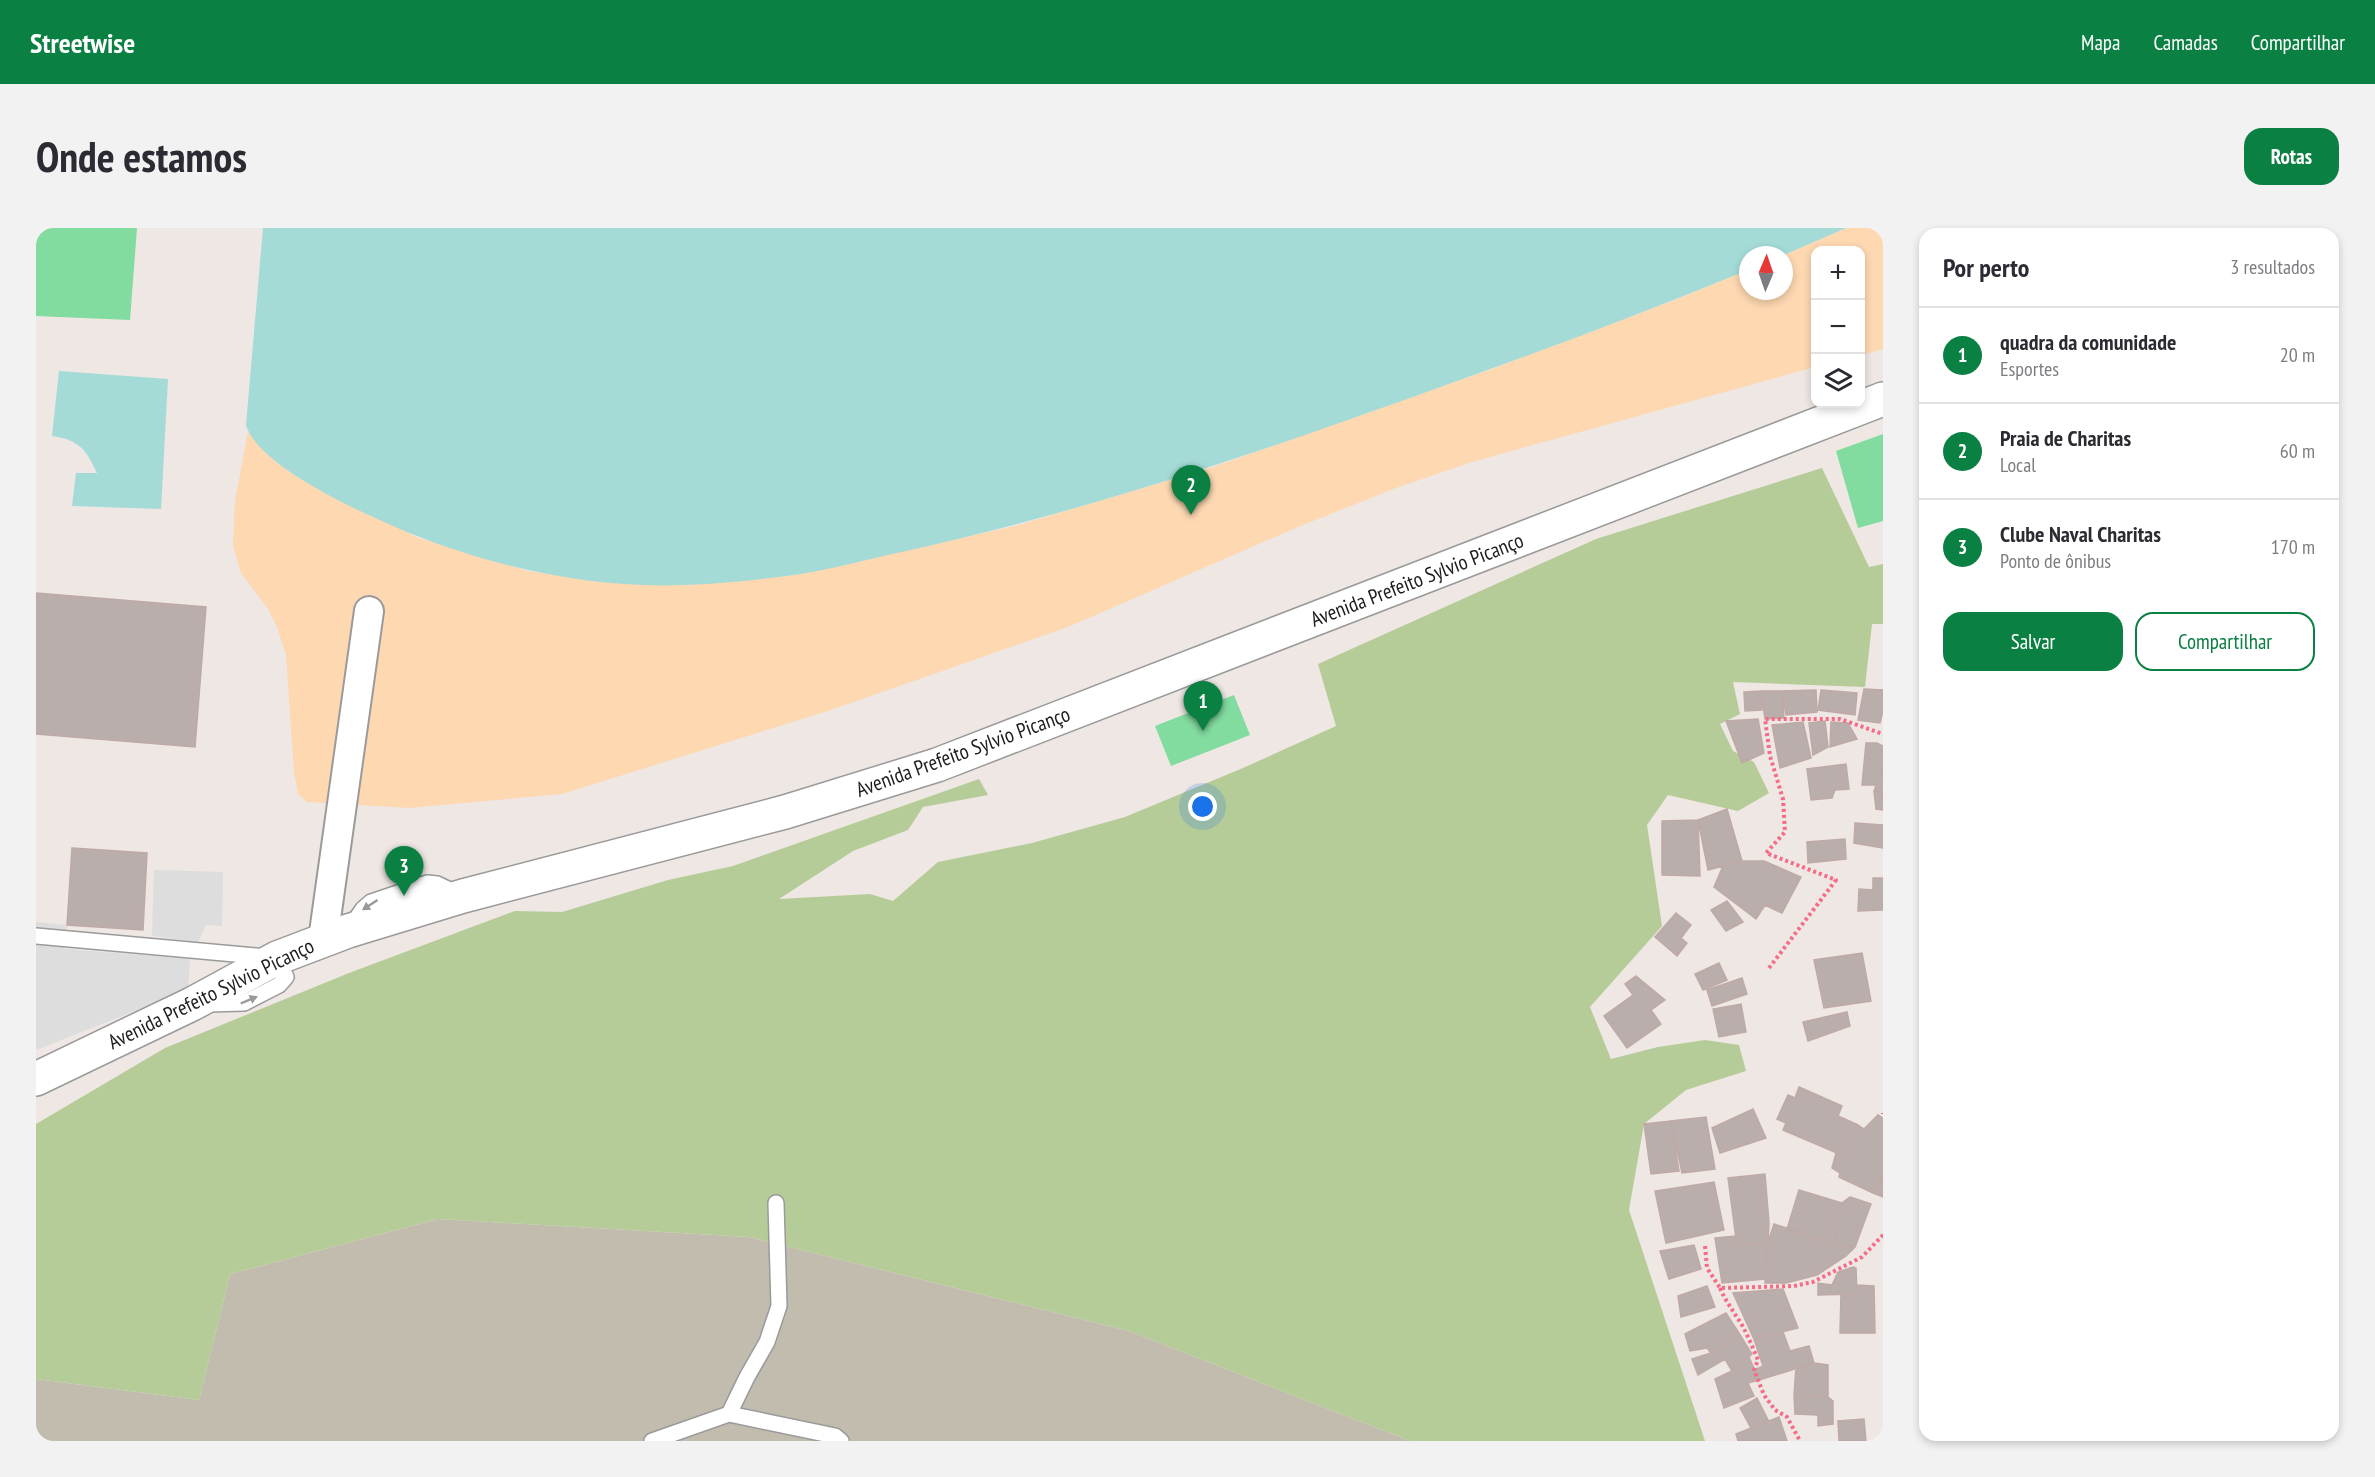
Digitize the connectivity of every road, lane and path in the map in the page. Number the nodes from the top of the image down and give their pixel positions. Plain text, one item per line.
1 (1883, 399) edge
2 (369, 611) dead end
3 (1883, 734) edge
4 (335, 935) junction
5 (36, 936) edge
6 (277, 958) junction
7 (1769, 968) dead end
8 (36, 1079) edge
9 (776, 1203) dead end
10 (1883, 1234) edge
11 (1705, 1246) dead end
12 (1720, 1288) junction
13 (729, 1414) junction
14 (652, 1441) edge
15 (841, 1441) edge
16 (1800, 1441) edge

1 - 4 street, Avenida Prefeito Sylvio Picanço
2 - 4 street
3 - 7 path
4 - 6 street, Avenida Prefeito Sylvio Picanço
5 - 6 lane
6 - 8 street, Avenida Prefeito Sylvio Picanço
9 - 13 lane
10 - 12 path
11 - 12 path
12 - 16 path
13 - 14 lane
13 - 15 lane

